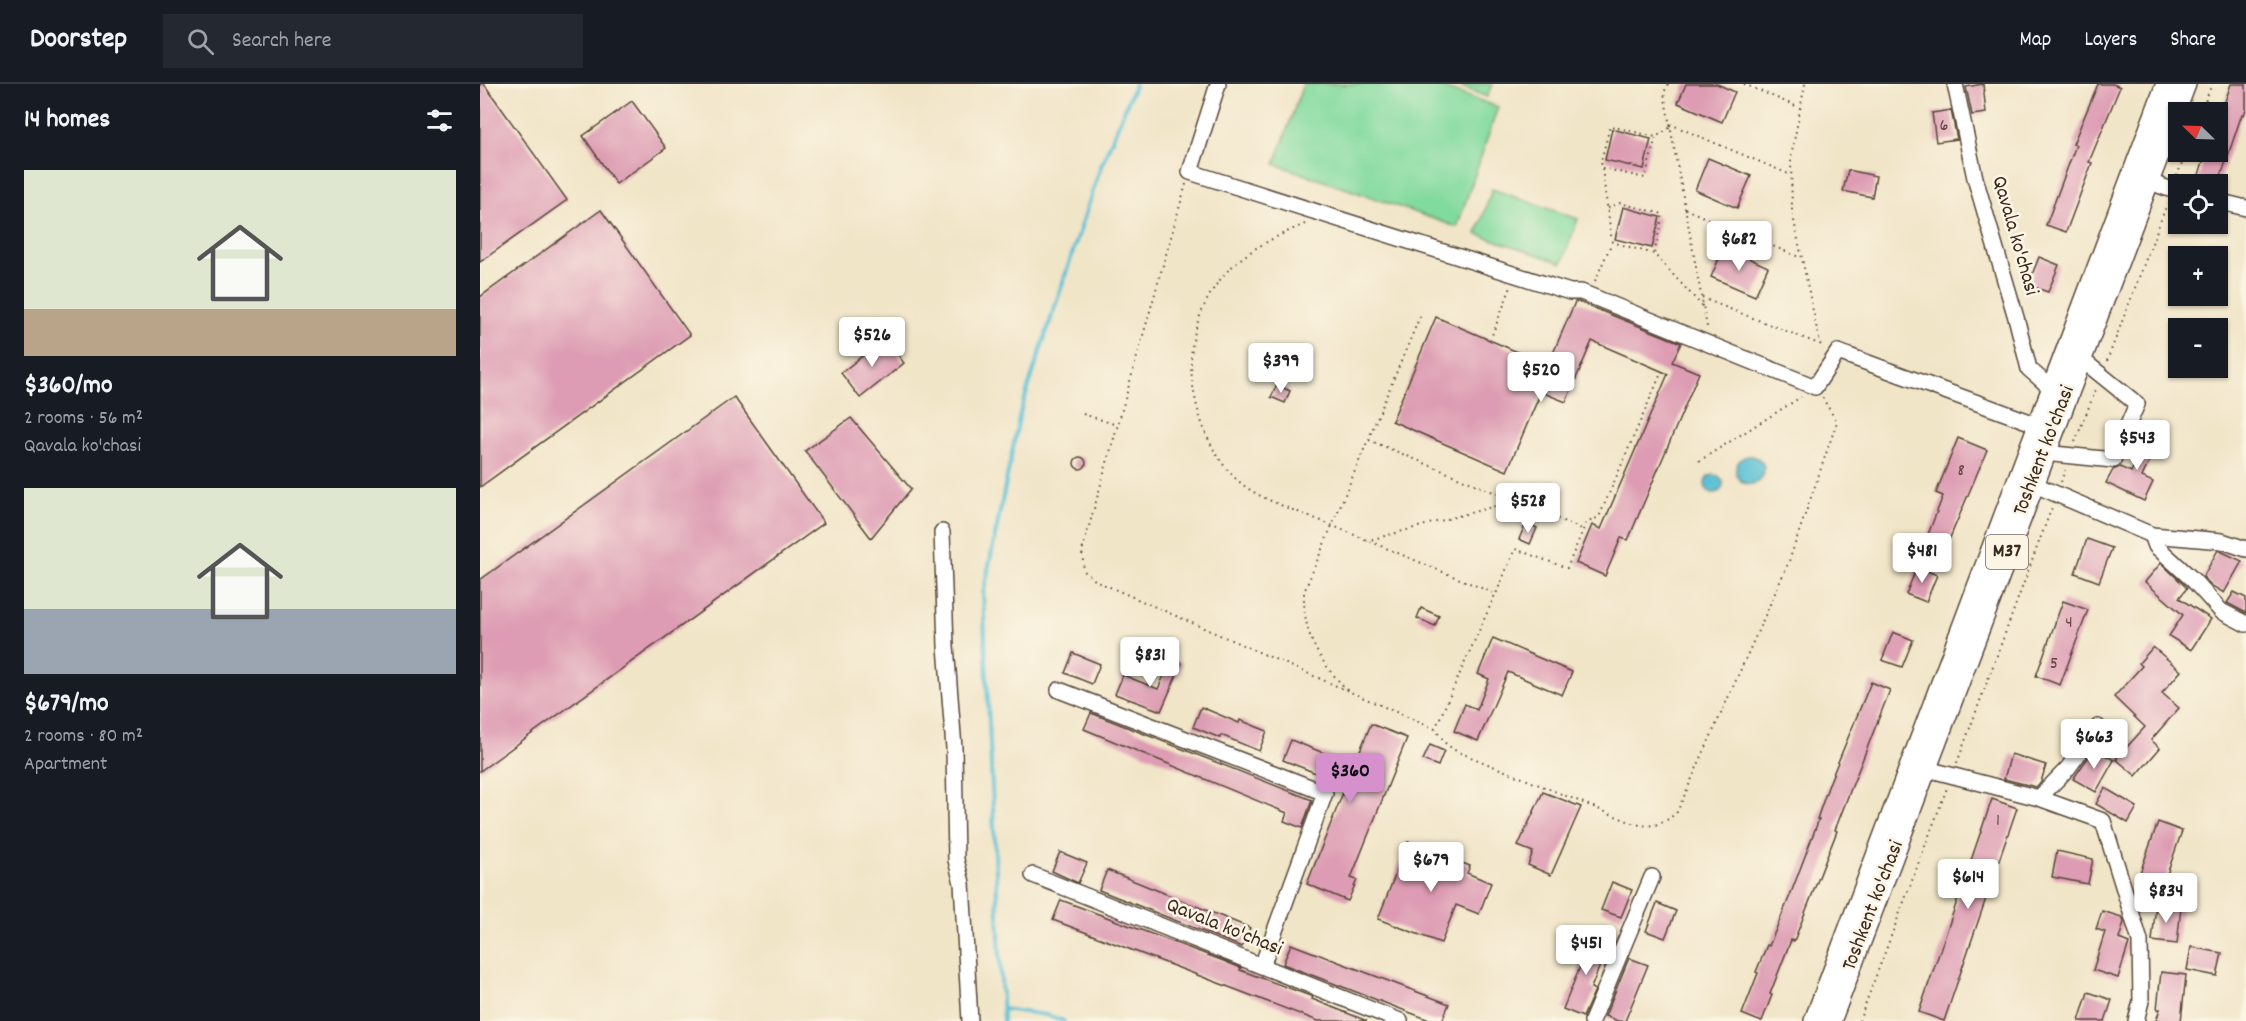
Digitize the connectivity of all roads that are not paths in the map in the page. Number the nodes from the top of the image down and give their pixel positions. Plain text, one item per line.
1 (1218, 84) edge
2 (1955, 84) edge
3 (2167, 84) edge
4 (2185, 84) edge
5 (2140, 179) junction
6 (2168, 189) edge
7 (2228, 204) edge
8 (2246, 208) edge
9 (2080, 358) junction
10 (2052, 389) junction
11 (2038, 425) junction
12 (2044, 453) junction
13 (2033, 484) junction
14 (942, 532) dead end
15 (2152, 535) junction
16 (2246, 549) edge
17 (2246, 624) edge
18 (1059, 690) dead end
19 (2098, 726) dead end
20 (1927, 769) junction
21 (2039, 798) junction
22 (1033, 875) dead end
23 (1652, 877) dead end
24 (1262, 966) junction
25 (970, 1021) edge
26 (1400, 1021) edge
27 (1592, 1021) edge
28 (1815, 1021) edge
29 (1830, 1021) edge
30 (2136, 1021) edge

1 - 11 street
2 - 10 street, Qavala ko'chasi
3 - 5 highway, Toshkent ko'chasi / M37
4 - 5 highway, Toshkent ko'chasi / M37
5 - 6 street
5 - 9 highway, Toshkent ko'chasi / M37
5 - 10 highway, Toshkent ko'chasi / M37
7 - 8 street
9 - 12 highway, Toshkent ko'chasi / M37
9 - 12 street
10 - 11 highway, Toshkent ko'chasi / M37
11 - 28 highway, Toshkent ko'chasi / M37
12 - 13 highway, Toshkent ko'chasi / M37
13 - 15 street
13 - 20 highway, Toshkent ko'chasi / M37
14 - 25 street
15 - 16 street
15 - 17 street
18 - 24 street
19 - 21 street
20 - 21 street
20 - 29 highway, Toshkent ko'chasi / M37
21 - 30 street
22 - 24 street, Qavala ko'chasi
23 - 27 street
24 - 26 street, Qavala ko'chasi

